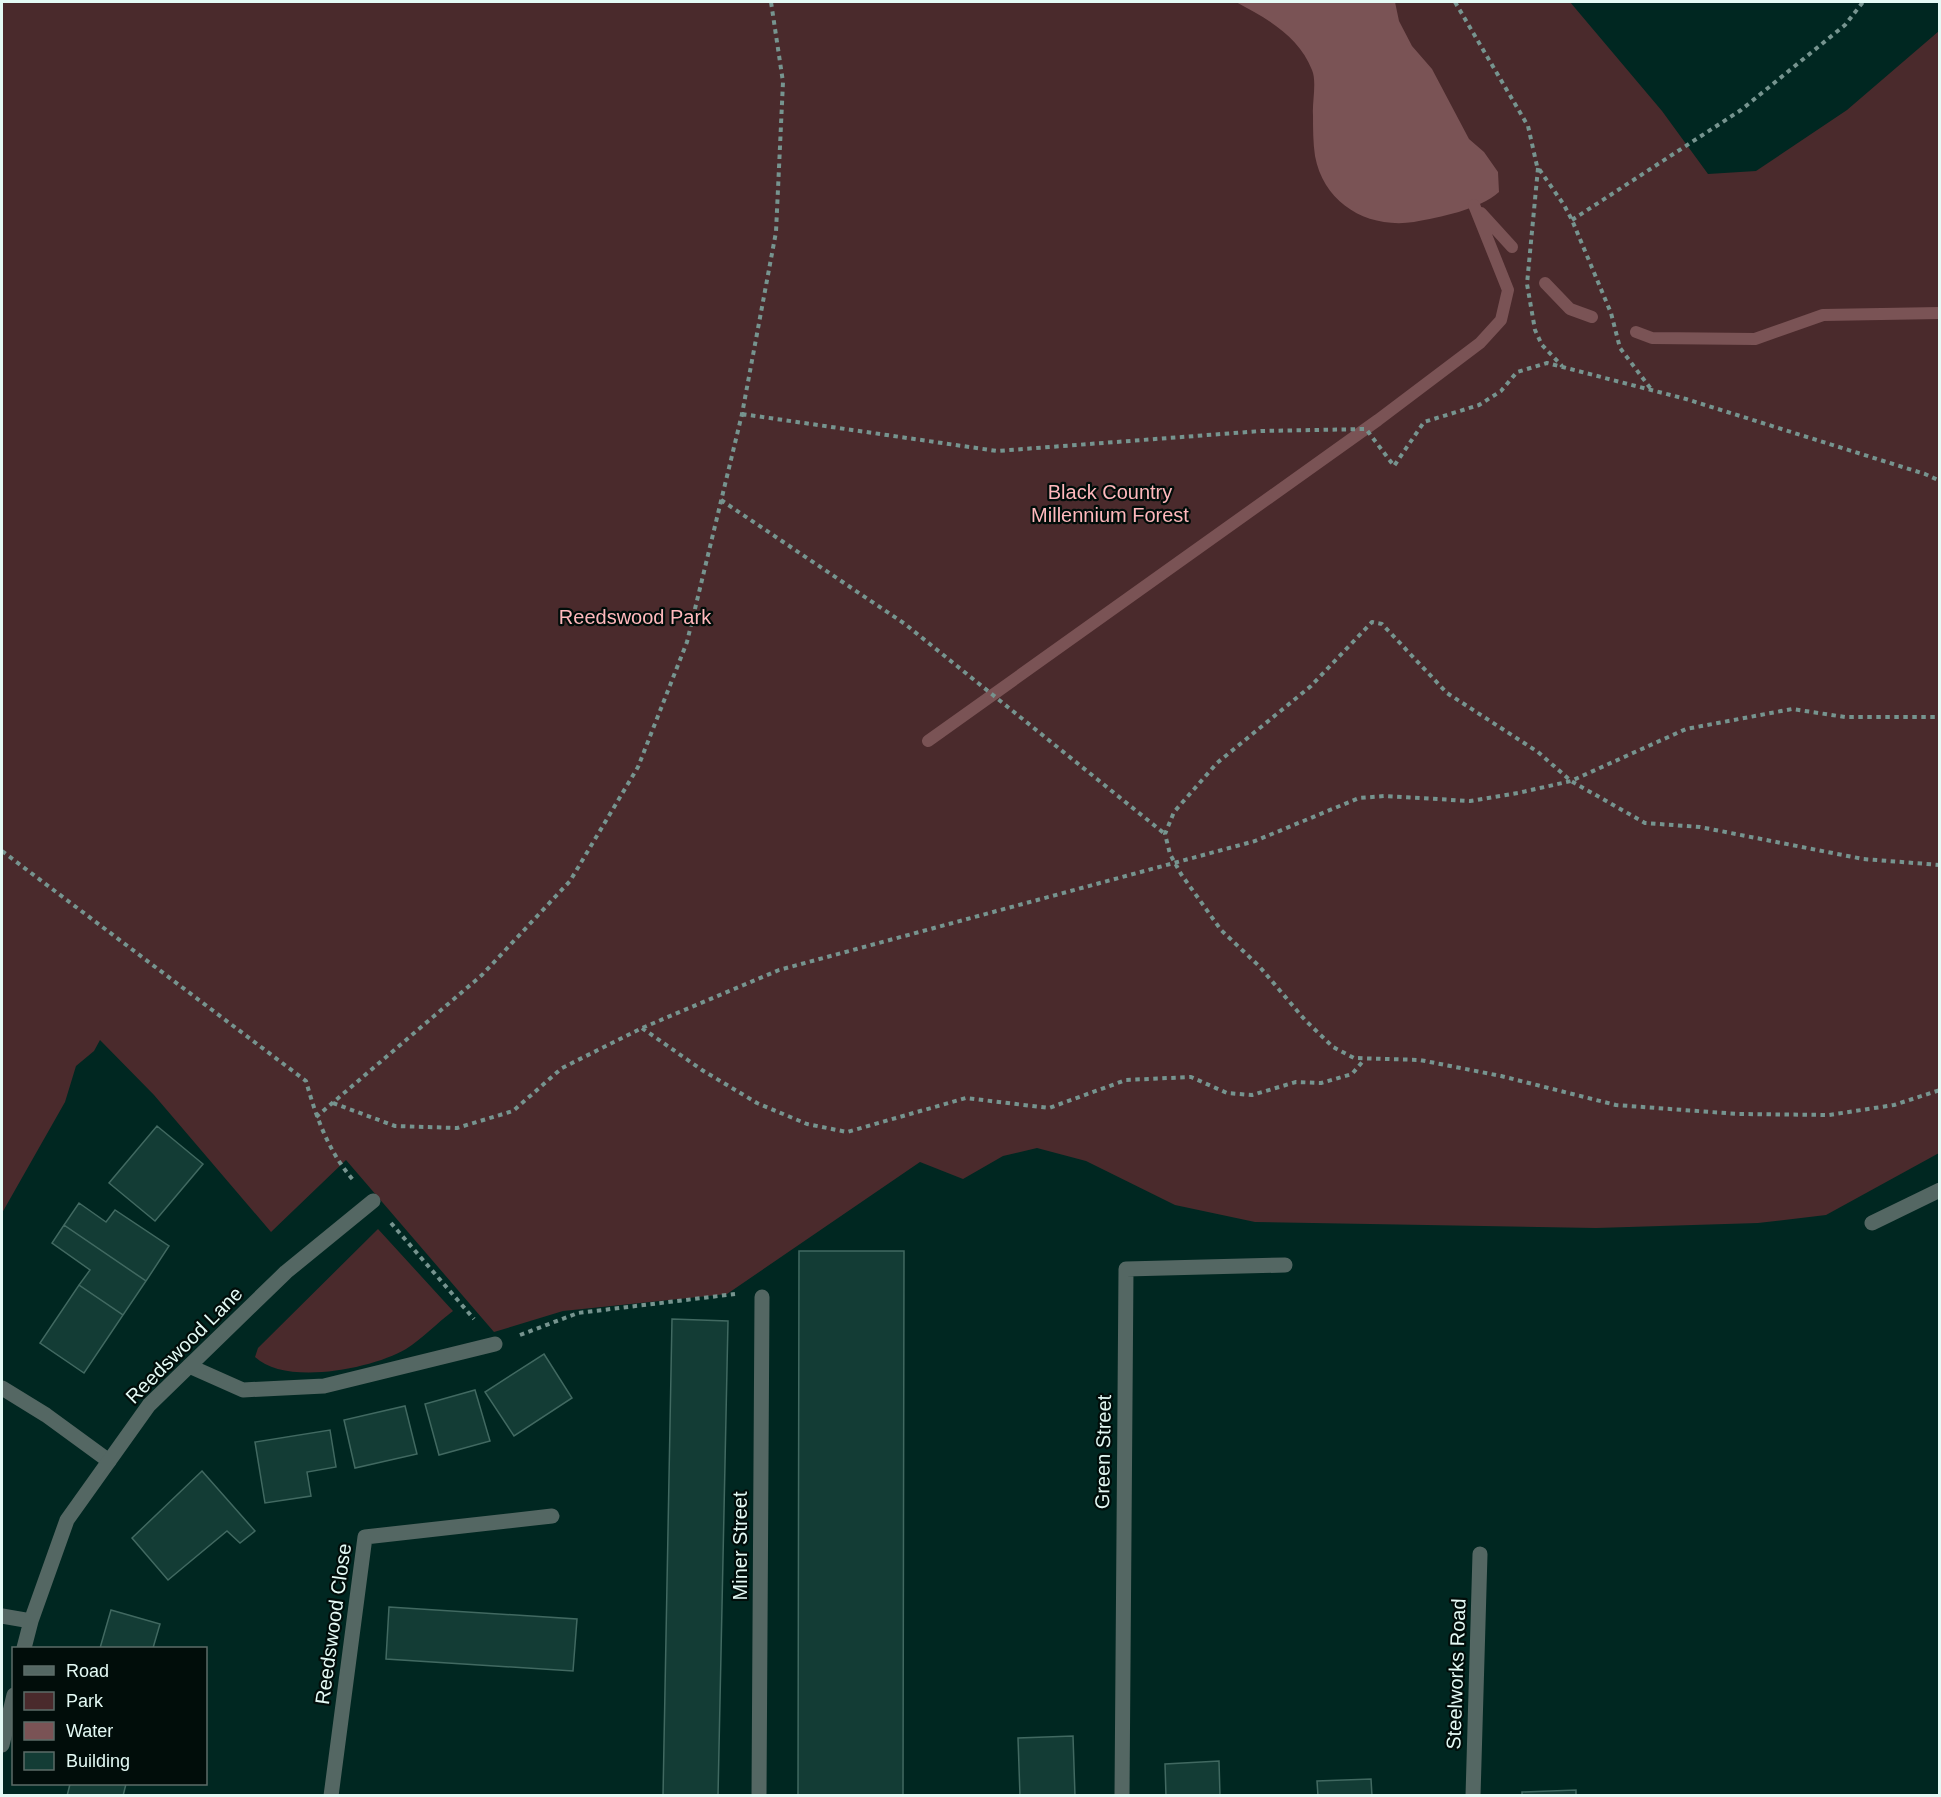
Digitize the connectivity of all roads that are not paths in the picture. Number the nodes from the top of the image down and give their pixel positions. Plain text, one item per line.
1 (1940, 1190) edge
2 (373, 1201) road end
3 (1872, 1223) dead end
4 (1285, 1265) dead end
5 (762, 1297) road end
6 (495, 1344) road end
7 (189, 1366) junction
8 (2, 1388) edge
9 (109, 1461) junction
10 (552, 1516) dead end
11 (1480, 1554) dead end
12 (2, 1616) edge
13 (31, 1621) junction
14 (24, 1647) edge
15 (12, 1703) edge
16 (2, 1745) edge
17 (331, 1796) edge
18 (759, 1796) edge
19 (1122, 1796) edge
20 (1473, 1796) edge

1 - 3 street
2 - 7 street, Reedswood Lane
4 - 19 street, Green Street
5 - 18 street, Miner Street
6 - 7 street
7 - 9 street, Reedswood Lane
8 - 9 street
9 - 13 street, Reedswood Lane
10 - 17 street, Reedswood Close
11 - 20 street, Steelworks Road
12 - 13 street
13 - 14 street, Reedswood Lane
15 - 16 street

